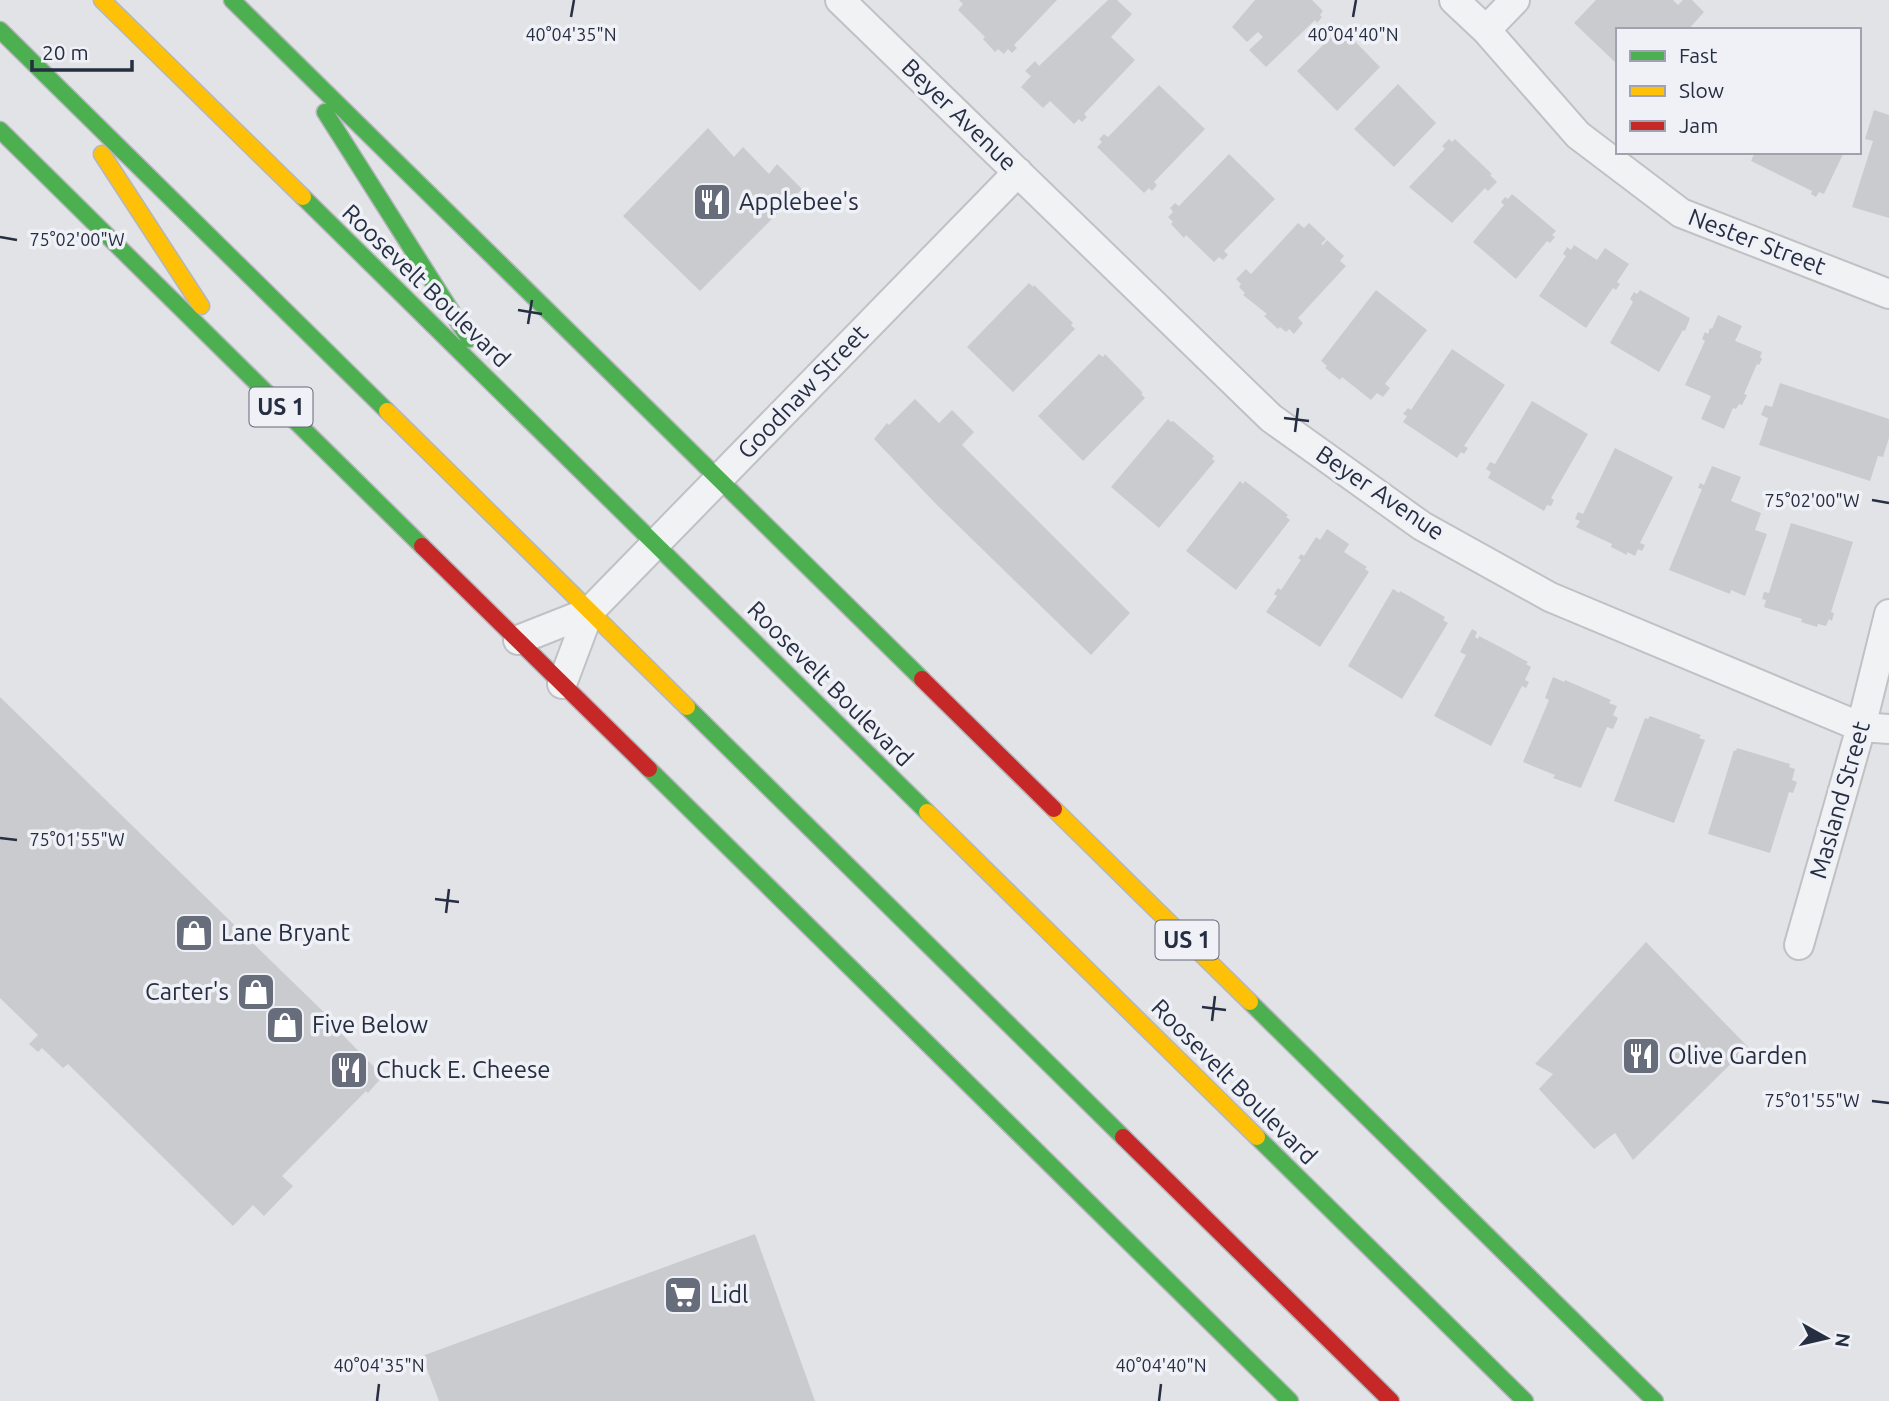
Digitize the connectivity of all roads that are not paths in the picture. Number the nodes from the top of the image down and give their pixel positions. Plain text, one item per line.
1 (102, 0) edge
2 (232, 0) edge
3 (840, 0) edge
4 (1454, 0) edge
5 (1515, 0) edge
6 (0, 30) edge
7 (1486, 30) junction
8 (289, 55) junction
9 (63, 93) junction
10 (0, 130) edge
11 (1018, 172) junction
12 (1889, 294) edge
13 (240, 367) junction
14 (506, 397) junction
15 (719, 479) junction
16 (656, 544) junction
17 (589, 612) junction
18 (1889, 614) edge
19 (518, 640) junction
20 (562, 684) junction
21 (1875, 728) edge
22 (1799, 945) dead end
23 (1290, 1401) edge
24 (1391, 1401) edge
25 (1525, 1401) edge
26 (1654, 1401) edge

1 - 14 highway, Roosevelt Boulevard
2 - 8 highway, US 1
3 - 11 street, Beyer Avenue
4 - 7 street, Nester Street
5 - 7 street
6 - 9 highway, US 1
7 - 12 street, Nester Street
8 - 14 highway
8 - 15 highway, US 1
9 - 13 highway
9 - 17 highway, US 1
10 - 13 highway, US 1
11 - 15 street, Goodnaw Street
11 - 21 street, Beyer Avenue
13 - 19 highway, US 1
14 - 16 highway, Roosevelt Boulevard
15 - 16 street, Goodnaw Street
15 - 26 highway, US 1
16 - 17 street, Goodnaw Street
16 - 25 highway, Roosevelt Boulevard
17 - 19 street, Goodnaw Street
17 - 20 street, Goodnaw Street
17 - 24 highway, US 1
18 - 21 street, Masland Street
19 - 20 highway, US 1
20 - 23 highway, US 1
21 - 22 street, Masland Street

